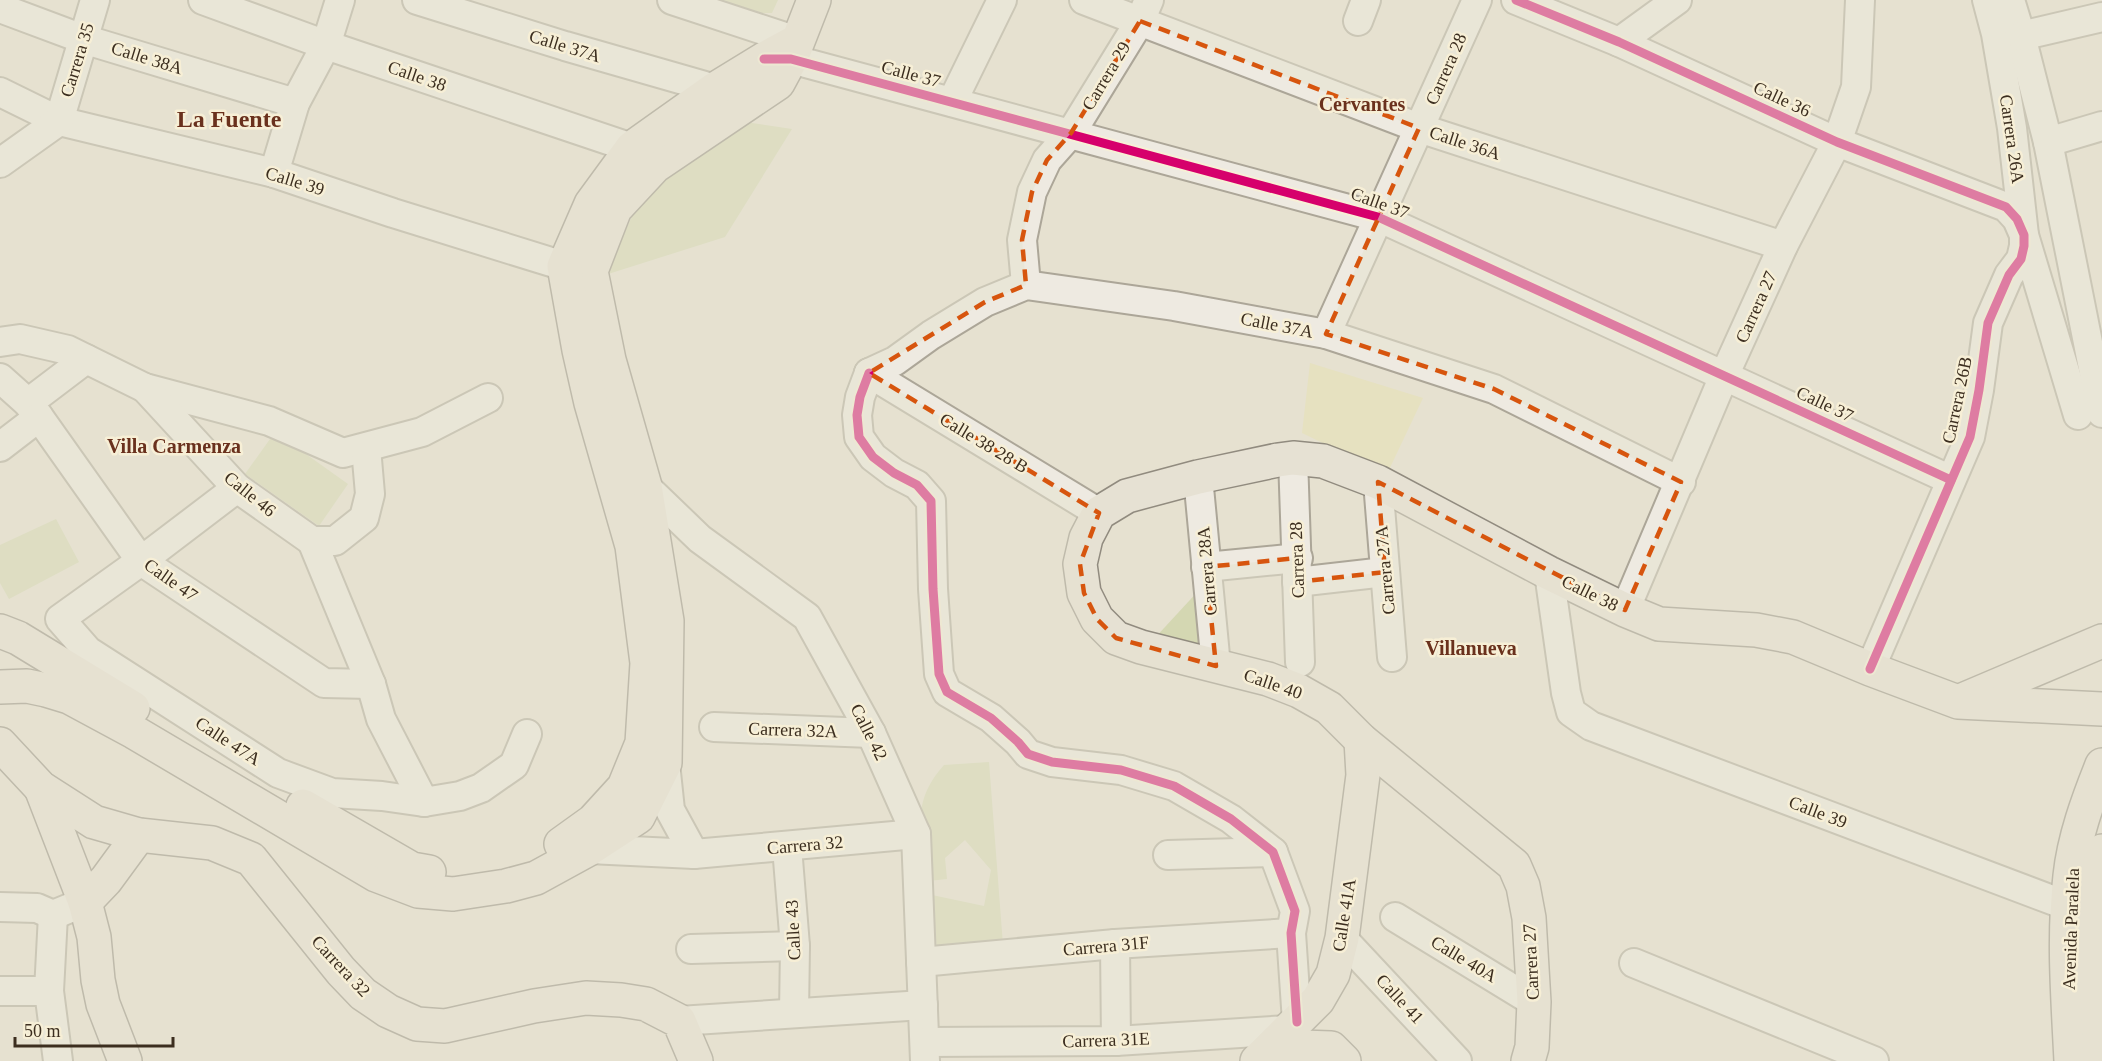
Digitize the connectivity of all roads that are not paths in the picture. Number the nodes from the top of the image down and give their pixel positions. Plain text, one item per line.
1 (95, 0) edge
2 (203, 0) edge
3 (340, 0) edge
4 (417, 0) edge
5 (672, 0) edge
6 (814, 0) edge
7 (1002, 0) edge
8 (1084, 0) edge
9 (1477, 0) edge
10 (1516, 0) edge
11 (1677, 0) edge
12 (1860, 0) edge
13 (1987, 0) edge
14 (2010, 0) edge
15 (0, 8) edge
16 (1144, 11) edge
17 (2102, 17) edge
18 (2021, 36) junction
19 (83, 39) junction
20 (1619, 42) junction
21 (326, 45) junction
22 (784, 53) junction
23 (715, 89) junction
24 (0, 92) edge
25 (952, 102) junction
26 (295, 103) junction
27 (59, 121) junction
28 (2102, 126) edge
29 (1419, 128) junction
30 (1071, 133) junction
31 (1837, 142) junction
32 (2048, 142) junction
33 (632, 148) junction
34 (0, 163) edge
35 (274, 173) junction
36 (1378, 217) junction
37 (2024, 235) junction
38 (1784, 246) junction
39 (578, 268) junction
40 (1026, 285) junction
41 (1326, 334) junction
42 (0, 342) edge
43 (86, 359) junction
44 (869, 373) junction
45 (1724, 376) junction
46 (0, 378) edge
47 (146, 388) junction
48 (488, 398) dead end
49 (33, 410) junction
50 (2090, 414) edge
51 (0, 447) edge
52 (366, 448) junction
53 (1293, 458) junction
54 (1198, 477) junction
55 (1951, 480) junction
56 (1378, 482) junction
57 (1681, 482) junction
58 (645, 486) junction
59 (237, 488) junction
60 (1099, 513) junction
61 (312, 541) junction
62 (141, 561) junction
63 (1206, 567) junction
64 (1298, 570) junction
65 (1385, 572) junction
66 (1550, 573) junction
67 (1625, 610) junction
68 (0, 631) edge
69 (2102, 641) edge
70 (1392, 657) dead end
71 (1300, 662) dead end
72 (1215, 666) junction
73 (1870, 669) junction
74 (371, 684) junction
75 (0, 687) edge
76 (1958, 702) junction
77 (2102, 709) edge
78 (714, 727) dead end
79 (871, 733) junction
80 (527, 734) dead end
81 (1361, 740) joint
82 (0, 744) edge
83 (665, 763) junction
84 (2102, 765) edge
85 (1377, 769) junction
86 (41, 788) junction
87 (424, 802) junction
88 (915, 834) junction
89 (139, 835) junction
90 (788, 847) junction
91 (590, 849) junction
92 (2102, 851) edge
93 (1273, 852) junction
94 (694, 854) junction
95 (1168, 855) dead end
96 (85, 902) junction
97 (2068, 906) junction
98 (0, 907) edge
99 (53, 915) junction
100 (1395, 917) dead end
101 (1291, 933) junction
102 (1342, 938) junction
103 (1115, 944) junction
104 (795, 946) junction
105 (691, 949) dead end
106 (921, 962) junction
107 (1634, 963) dead end
108 (49, 991) junction
109 (0, 992) edge
110 (1534, 1002) junction
111 (923, 1005) junction
112 (795, 1013) junction
113 (679, 1021) junction
114 (1286, 1032) edge
115 (1116, 1041) junction
116 (925, 1052) edge
117 (2093, 1054) edge
118 (1338, 1055) edge
119 (58, 1061) edge
120 (125, 1061) edge
121 (696, 1061) edge
122 (1458, 1061) edge
123 (1528, 1061) edge
124 (1874, 1061) edge

1 - 19 street, Carrera 35
2 - 21 street, Calle 38
3 - 21 street
4 - 23 street, Calle 37A
5 - 22 street, Calle 37
6 - 22 main road
7 - 25 street
8 - 16 street, Calle 36A
9 - 29 street, Carrera 28
10 - 20 street, Calle 36
11 - 20 street
12 - 31 street, Carrera 27
13 - 37 street, Carrera 26A
14 - 18 street
15 - 19 street, Calle 38A
16 - 29 street, Calle 36A
16 - 30 street, Carrera 29
17 - 18 street
18 - 32 street
19 - 26 street, Calle 38A
19 - 27 street, Carrera 35
20 - 31 street, Calle 36
21 - 26 street
21 - 33 street, Calle 38
22 - 23 main road
22 - 25 street, Calle 37
22 - 39 main road
23 - 33 main road
24 - 27 street, Calle 39
25 - 30 street, Calle 37
26 - 35 street
27 - 34 street
27 - 35 street, Calle 39
28 - 32 street
29 - 36 street, Carrera 28
29 - 38 street, Calle 36A
30 - 36 street, Calle 37
30 - 40 street, Carrera 29
31 - 37 street, Calle 36
31 - 38 street, Carrera 27
32 - 50 street
33 - 39 main road
35 - 39 street, Calle 39
36 - 41 street, Carrera 28
36 - 45 street, Calle 37
37 - 50 street, Carrera 26A
37 - 55 street, Carrera 26B
38 - 45 street, Carrera 27
39 - 58 main road
39 - 68 main road
40 - 41 street, Calle 37A
40 - 44 street
41 - 57 street, Calle 37A
42 - 43 street
43 - 47 street
43 - 49 street
44 - 60 street, Calle 38 28 B
44 - 93 street
45 - 55 street, Calle 37
45 - 57 street, Carrera 27
46 - 49 street, Calle 47
47 - 52 street
47 - 59 street, Calle 46
48 - 52 street
49 - 51 street
49 - 62 street, Calle 47
52 - 61 street
53 - 54 main road, Calle 38
53 - 56 main road, Calle 38
53 - 64 street, Carrera 28
54 - 60 main road, Calle 38
54 - 63 street, Carrera 28A
55 - 73 street, Carrera 26B
56 - 65 street, Carrera 27A
56 - 66 main road, Calle 38
57 - 67 street, Carrera 27
58 - 79 street, Calle 42
58 - 83 main road
59 - 61 street, Calle 46
59 - 62 street
60 - 72 main road, Calle 40
61 - 74 street
62 - 74 street, Calle 47
62 - 87 street, Calle 47A
63 - 64 street
63 - 72 street, Carrera 28A
64 - 65 street
64 - 71 street, Carrera 28
65 - 70 street, Carrera 27A
66 - 67 main road, Calle 38
66 - 97 street, Calle 39
67 - 73 main road, Calle 38
69 - 76 main road
72 - 81 main road, Calle 40
73 - 76 main road, Calle 38
74 - 87 street
75 - 91 main road
76 - 77 main road, Calle 38
78 - 79 street, Carrera 32A
79 - 88 street, Calle 42
80 - 87 street, Calle 47A
81 - 85 main road, Calle 41A
82 - 86 main road
83 - 91 main road
83 - 94 street
84 - 97 main road, Avenida Paralela
85 - 102 main road, Calle 41A
85 - 110 main road, Carrera 27
86 - 89 main road, Carrera 32
86 - 96 main road
88 - 90 street, Carrera 32
88 - 106 street, Calle 42
89 - 96 main road
89 - 113 main road, Carrera 32
90 - 94 street, Carrera 32
90 - 104 street, Calle 43
91 - 94 street, Carrera 32
92 - 117 main road, Avenida Paralela
93 - 95 street
93 - 101 street
96 - 99 street
96 - 120 main road
97 - 117 main road, Avenida Paralela
98 - 99 street
99 - 108 street
100 - 110 street, Calle 40A
101 - 103 street, Carrera 31F
101 - 114 street
102 - 114 main road, Calle 41A
102 - 122 street, Calle 41
103 - 106 street, Carrera 31F
103 - 115 street
104 - 105 street
104 - 112 street, Calle 43
106 - 111 street, Calle 42
107 - 124 street
108 - 109 street
108 - 119 street
110 - 123 main road, Carrera 27
111 - 112 street
111 - 116 street, Calle 42
112 - 113 street
113 - 121 main road
114 - 115 street, Carrera 31E
114 - 118 main road
114 - 118 main road
115 - 116 street, Carrera 31E

